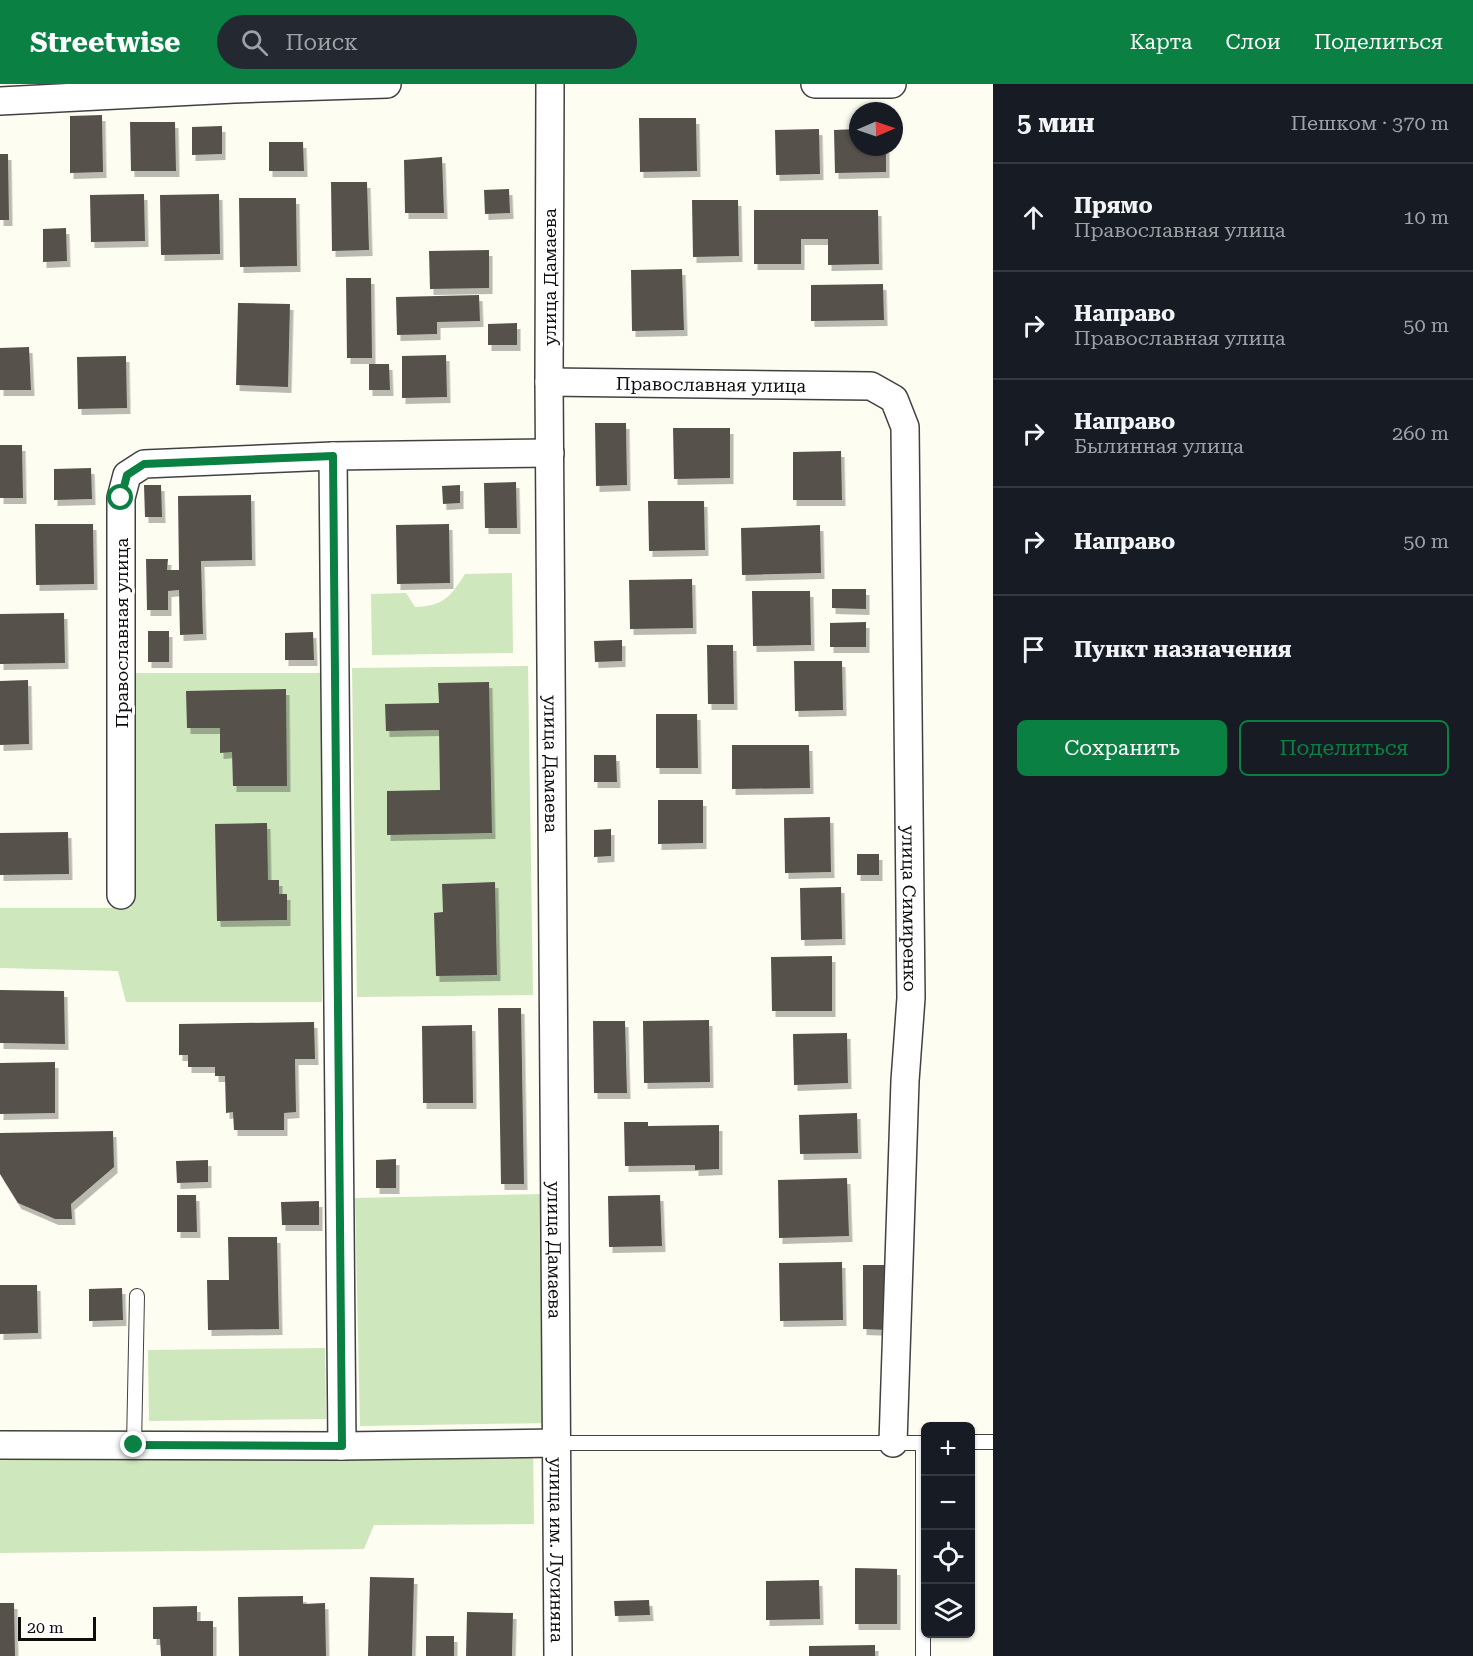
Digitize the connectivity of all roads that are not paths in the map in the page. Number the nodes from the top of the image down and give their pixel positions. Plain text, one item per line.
1 (387, 84) edge
2 (550, 84) edge
3 (815, 84) edge
4 (892, 84) edge
5 (234, 86) edge
6 (0, 101) edge
7 (549, 382) junction
8 (872, 386) joint
9 (550, 453) junction
10 (333, 456) junction
11 (121, 896) dead end
12 (137, 1296) dead end
13 (975, 1442) edge
14 (993, 1442) edge
15 (557, 1443) junction
16 (893, 1443) junction
17 (921, 1443) edge
18 (0, 1445) edge
19 (134, 1445) junction
20 (342, 1446) junction
21 (924, 1476) edge
22 (558, 1656) edge
23 (923, 1656) edge

1 - 5 street
2 - 7 street, улица Дамаева
3 - 4 street
5 - 6 street
7 - 8 street, Православная улица
7 - 9 street, улица Дамаева
8 - 16 street, улица Симиренко
9 - 10 street, Православная улица
9 - 15 street, улица Дамаева
10 - 11 street, Православная улица
10 - 20 street
12 - 19 lane
13 - 14 lane
15 - 16 lane
15 - 20 street
15 - 22 street, улица им. Лусиняна
16 - 17 lane
18 - 19 street
19 - 20 street
21 - 23 lane

